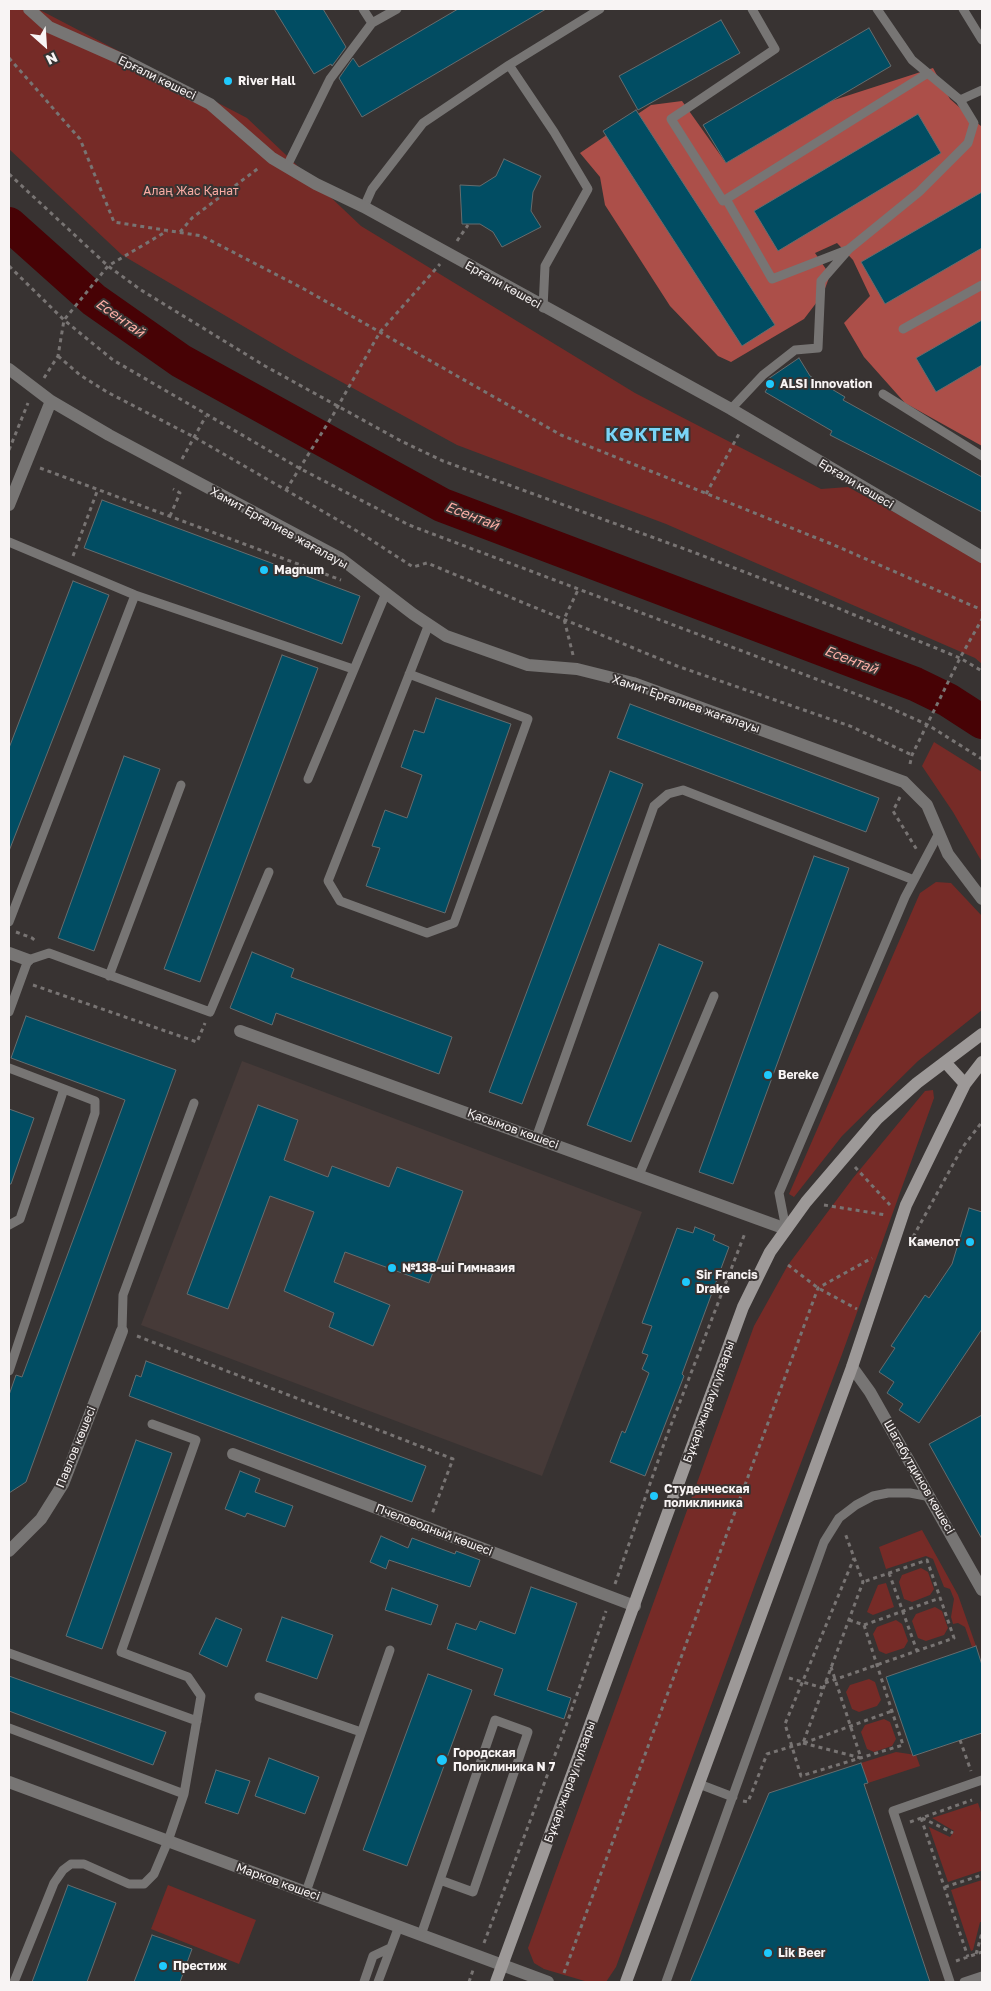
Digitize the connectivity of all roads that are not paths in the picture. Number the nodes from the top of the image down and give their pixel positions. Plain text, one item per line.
1 (29, 9) edge
2 (363, 9) edge
3 (397, 9) edge
4 (600, 9) edge
5 (752, 9) edge
6 (876, 9) edge
7 (963, 9) edge
8 (372, 24) junction
9 (982, 40) edge
10 (509, 65) junction
11 (928, 73) junction
12 (982, 90) edge
13 (960, 100) junction
14 (287, 166) junction
15 (726, 199) junction
16 (364, 207) junction
17 (849, 249) junction
18 (982, 285) edge
19 (543, 308) junction
20 (903, 329) dead end
21 (9, 369) edge
22 (883, 394) dead end
23 (51, 401) junction
24 (731, 409) junction
25 (982, 456) edge
26 (9, 505) edge
27 (9, 542) edge
28 (982, 557) edge
29 (386, 593) junction
30 (135, 595) junction
31 (428, 624) junction
32 (353, 670) junction
33 (409, 674) junction
34 (308, 779) dead end
35 (181, 785) dead end
36 (939, 833) junction
37 (268, 872) dead end
38 (914, 880) junction
39 (982, 899) edge
40 (9, 922) edge
41 (9, 953) edge
42 (28, 960) junction
43 (109, 976) junction
44 (714, 996) dead end
45 (9, 1012) edge
46 (240, 1031) dead end
47 (982, 1034) edge
48 (945, 1062) junction
49 (982, 1062) edge
50 (9, 1068) edge
51 (965, 1084) junction
52 (64, 1089) junction
53 (194, 1103) dead end
54 (536, 1138) junction
55 (639, 1175) junction
56 (9, 1225) edge
57 (786, 1229) junction
58 (122, 1331) joint
59 (11, 1358) edge
60 (852, 1367) junction
61 (9, 1371) edge
62 (152, 1424) dead end
63 (233, 1454) dead end
64 (930, 1497) junction
65 (9, 1551) edge
66 (982, 1590) edge
67 (635, 1606) junction
68 (390, 1650) dead end
69 (9, 1653) edge
70 (259, 1697) dead end
71 (197, 1721) junction
72 (9, 1728) edge
73 (361, 1732) junction
74 (979, 1781) edge
75 (9, 1782) edge
76 (699, 1784) junction
77 (184, 1794) junction
78 (733, 1797) junction
79 (168, 1841) junction
80 (440, 1880) junction
81 (306, 1892) junction
82 (398, 1926) junction
83 (421, 1935) junction
84 (390, 1948) junction
85 (502, 1965) junction
86 (982, 1976) edge
87 (14, 1982) edge
88 (364, 1982) edge
89 (378, 1982) edge
90 (496, 1982) edge
91 (548, 1982) edge
92 (626, 1982) edge
93 (666, 1982) edge
94 (950, 1982) edge
95 (964, 1982) edge

1 - 14 street, Ерғали көшесі
2 - 8 lane
3 - 8 lane
4 - 10 lane
5 - 15 lane
6 - 11 lane
7 - 9 lane
8 - 14 lane
10 - 16 lane
10 - 19 lane
11 - 13 lane
11 - 15 lane
12 - 13 lane
13 - 17 lane
14 - 16 street, Ерғали көшесі
15 - 17 lane
16 - 19 street, Ерғали көшесі
17 - 24 lane
18 - 20 lane
19 - 24 street, Ерғали көшесі
21 - 23 street, Хамит Ерғалиев жағалауы
22 - 25 lane
23 - 26 street
23 - 29 street, Хамит Ерғалиев жағалауы
24 - 28 street, Ерғали көшесі
27 - 30 lane
29 - 31 street, Хамит Ерғалиев жағалауы
29 - 32 lane
30 - 32 lane
30 - 40 lane
31 - 33 lane
31 - 36 street, Хамит Ерғалиев жағалауы
32 - 34 lane
33 - 33 lane
35 - 43 lane
36 - 38 lane
36 - 39 street, Хамит Ерғалиев жағалауы
37 - 43 lane
38 - 54 lane
38 - 57 lane
41 - 42 street
42 - 43 lane
42 - 45 lane
44 - 55 lane
46 - 54 street, Қасымов көшесі
47 - 48 street, Бұқар жырау гүлзары
48 - 51 street
48 - 57 street, Бұқар жырау гүлзары
49 - 51 street
50 - 52 lane
51 - 60 street
52 - 56 lane
52 - 59 lane
53 - 58 lane
54 - 55 street, Қасымов көшесі
55 - 57 street, Қасымов көшесі
57 - 67 street, Бұқар жырау гүлзары
58 - 65 street, Павлов көшесі
59 - 61 lane
60 - 64 street, Шагабутдинов көшесі
60 - 76 street
62 - 71 lane
63 - 67 street, Пчеловодный көшесі
64 - 66 street, Шагабутдинов көшесі
64 - 78 lane
67 - 85 street, Бұқар жырау гүлзары
68 - 73 lane
69 - 71 lane
70 - 73 lane
71 - 77 lane
72 - 77 lane
73 - 81 lane
74 - 94 lane
75 - 79 street, Марков көшесі
76 - 78 lane
76 - 92 street
77 - 79 lane
78 - 93 lane
79 - 81 street, Марков көшесі
79 - 87 lane
80 - 80 lane
80 - 83 lane
81 - 82 street, Марков көшесі
82 - 83 street, Марков көшесі
82 - 84 lane
83 - 85 street, Марков көшесі
84 - 88 lane
84 - 89 lane
85 - 90 street, Бұқар жырау гүлзары
85 - 91 street, Марков көшесі
86 - 95 lane

